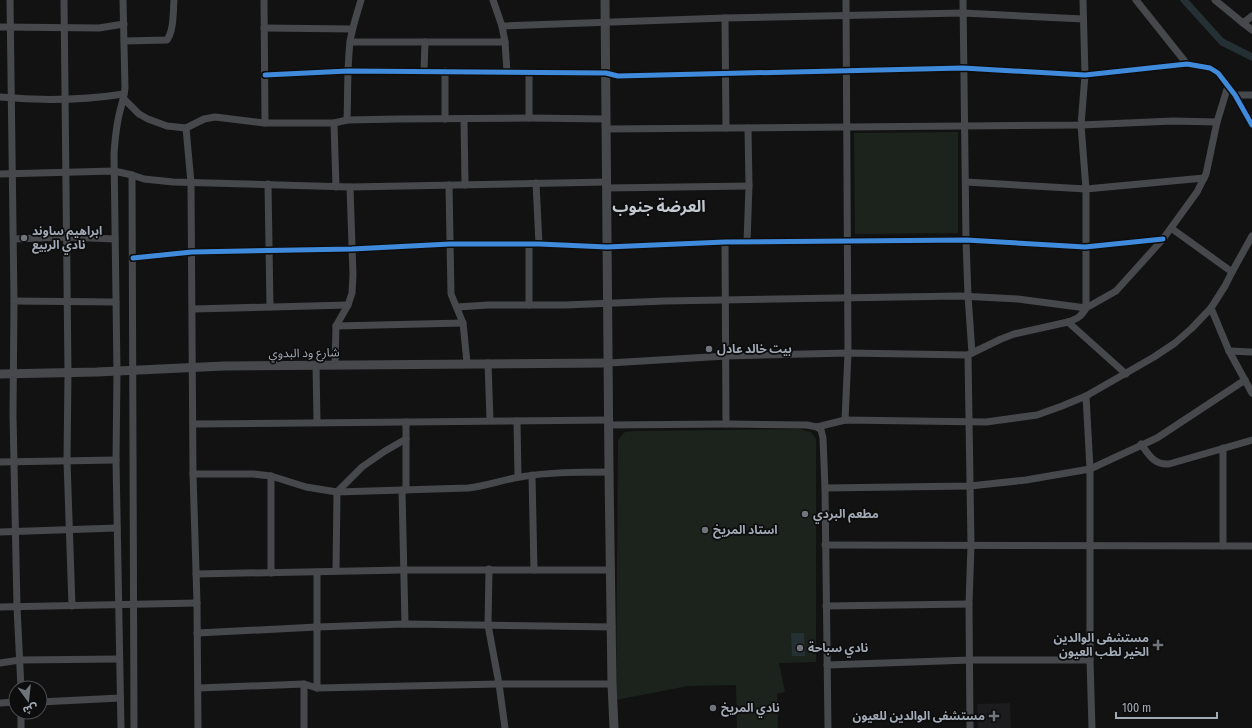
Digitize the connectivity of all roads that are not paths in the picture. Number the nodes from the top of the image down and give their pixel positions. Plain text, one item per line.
1 (10, 0) edge
2 (64, 0) edge
3 (123, 0) edge
4 (174, 0) edge
5 (264, 0) edge
6 (361, 0) edge
7 (493, 0) edge
8 (605, 0) edge
9 (846, 0) edge
10 (963, 0) edge
11 (1083, 0) edge
12 (1215, 0) edge
13 (1141, 2) edge
14 (963, 13) junction
15 (846, 15) junction
16 (1252, 16) edge
17 (725, 18) junction
18 (1083, 19) junction
19 (605, 23) junction
20 (124, 24) junction
21 (502, 26) junction
22 (1249, 26) edge
23 (0, 27) edge
24 (64, 27) junction
25 (10, 28) junction
26 (264, 28) junction
27 (352, 29) junction
28 (124, 41) junction
29 (350, 42) junction
30 (425, 42) junction
31 (506, 42) junction
32 (1187, 64) junction
33 (964, 68) junction
34 (846, 70) junction
35 (348, 71) junction
36 (424, 71) junction
37 (445, 71) junction
38 (508, 72) junction
39 (530, 73) junction
40 (606, 73) junction
41 (726, 73) junction
42 (264, 75) junction
43 (1085, 75) junction
44 (1228, 86) junction
45 (1235, 95) junction
46 (1252, 95) edge
47 (0, 97) edge
48 (124, 97) junction
49 (12, 98) junction
50 (64, 98) junction
51 (529, 118) junction
52 (445, 119) junction
53 (464, 119) junction
54 (606, 119) junction
55 (348, 120) junction
56 (1217, 122) junction
57 (265, 123) junction
58 (334, 123) junction
59 (1081, 125) junction
60 (1252, 125) edge
61 (965, 126) junction
62 (847, 127) junction
63 (186, 128) junction
64 (726, 128) junction
65 (748, 128) junction
66 (606, 129) junction
67 (114, 171) junction
68 (66, 172) junction
69 (0, 174) edge
70 (13, 174) junction
71 (132, 175) junction
72 (1204, 178) junction
73 (966, 182) junction
74 (191, 183) junction
75 (536, 183) junction
76 (268, 184) junction
77 (449, 185) junction
78 (465, 185) junction
79 (607, 185) junction
80 (749, 186) junction
81 (336, 187) junction
82 (350, 188) junction
83 (1086, 189) junction
84 (1171, 228) junction
85 (1252, 236) edge
86 (67, 237) junction
87 (14, 239) junction
88 (115, 239) junction
89 (1163, 239) junction
90 (966, 240) junction
91 (848, 241) junction
92 (725, 242) junction
93 (747, 242) junction
94 (450, 244) junction
95 (538, 244) junction
96 (529, 245) junction
97 (607, 247) junction
98 (1085, 247) junction
99 (352, 249) junction
100 (269, 251) junction
101 (192, 252) junction
102 (133, 258) junction
103 (1232, 272) junction
104 (968, 296) junction
105 (848, 298) junction
106 (726, 300) junction
107 (14, 301) junction
108 (66, 302) junction
109 (116, 302) junction
110 (608, 303) junction
111 (348, 305) junction
112 (529, 305) junction
113 (270, 307) junction
114 (457, 307) junction
115 (1086, 308) junction
116 (1211, 308) junction
117 (193, 309) junction
118 (1068, 322) junction
119 (463, 323) junction
120 (336, 326) junction
121 (1229, 351) junction
122 (1252, 352) edge
123 (848, 353) junction
124 (970, 354) junction
125 (726, 356) junction
126 (467, 363) junction
127 (488, 363) junction
128 (609, 363) junction
129 (335, 364) junction
130 (316, 365) junction
131 (193, 367) junction
132 (134, 371) junction
133 (117, 372) junction
134 (68, 373) junction
135 (0, 374) edge
136 (14, 374) junction
137 (1126, 374) junction
138 (1245, 380) junction
139 (1252, 393) edge
140 (1086, 396) junction
141 (490, 420) junction
142 (516, 420) junction
143 (845, 420) junction
144 (317, 422) junction
145 (406, 422) junction
146 (609, 422) junction
147 (969, 423) junction
148 (193, 424) junction
149 (726, 424) junction
150 (817, 427) junction
151 (406, 440) junction
152 (1252, 440) edge
153 (1141, 444) junction
154 (1223, 448) junction
155 (116, 460) junction
156 (14, 461) junction
157 (67, 461) junction
158 (0, 462) edge
159 (1090, 469) junction
160 (609, 472) junction
161 (193, 474) junction
162 (532, 475) junction
163 (271, 476) junction
164 (518, 477) junction
165 (970, 486) junction
166 (825, 488) junction
167 (404, 490) junction
168 (336, 492) junction
169 (117, 528) junction
170 (69, 530) junction
171 (0, 532) edge
172 (16, 532) junction
173 (825, 545) junction
174 (971, 545) junction
175 (1089, 546) junction
176 (1223, 546) junction
177 (1252, 546) edge
178 (489, 569) junction
179 (403, 570) junction
180 (534, 570) junction
181 (611, 570) junction
182 (336, 571) junction
183 (317, 572) junction
184 (271, 573) junction
185 (196, 574) junction
186 (134, 603) junction
187 (197, 603) junction
188 (119, 604) junction
189 (970, 604) junction
190 (72, 606) junction
191 (826, 606) junction
192 (0, 607) edge
193 (17, 607) junction
194 (405, 624) junction
195 (488, 625) junction
196 (317, 627) junction
197 (612, 627) junction
198 (197, 632) junction
199 (119, 659) junction
200 (20, 660) junction
201 (970, 660) junction
202 (1090, 660) junction
203 (0, 663) edge
204 (827, 665) junction
205 (21, 680) edge
206 (304, 684) junction
207 (499, 684) junction
208 (612, 684) junction
209 (198, 688) junction
210 (317, 688) junction
211 (120, 698) junction
212 (48, 702) edge
213 (121, 728) edge
214 (134, 728) edge
215 (198, 728) edge
216 (304, 728) edge
217 (505, 728) edge
218 (614, 728) edge
219 (828, 728) edge
220 (970, 728) edge
221 (1092, 728) edge

1 - 25 street
2 - 24 street
3 - 20 street
4 - 28 street
5 - 26 street
6 - 27 street
7 - 21 street
8 - 19 street
9 - 15 street
10 - 14 street
11 - 18 street
12 - 22 street
13 - 32 street
14 - 15 street
14 - 18 street
14 - 33 street
15 - 17 street
15 - 34 street
16 - 22 street
17 - 19 street
17 - 41 street
18 - 43 street
19 - 21 street
19 - 40 street
20 - 24 street
20 - 28 street
21 - 31 street
23 - 25 street
24 - 25 street
24 - 50 street
25 - 49 street
26 - 27 street
26 - 42 street
27 - 29 street
28 - 48 street
29 - 30 street
29 - 35 street
30 - 31 street
30 - 36 street
31 - 38 street
32 - 43 street
32 - 44 street
33 - 34 street
33 - 43 street
33 - 61 street
34 - 41 street
34 - 62 street
35 - 36 street
35 - 42 street
35 - 55 street
36 - 37 street
37 - 38 street
37 - 52 street
38 - 39 street
39 - 40 street
39 - 51 street
40 - 41 street
40 - 54 street
41 - 64 street
42 - 57 street
43 - 59 street
44 - 45 street
44 - 56 street
45 - 46 street
45 - 60 street
47 - 49 street
48 - 50 street
48 - 63 street
48 - 67 street
49 - 50 street
49 - 70 street
50 - 68 street
51 - 53 street
51 - 54 street
52 - 53 street
52 - 55 street
53 - 78 street
54 - 66 street
55 - 58 street
56 - 59 street
56 - 72 street
57 - 58 street
57 - 63 street
58 - 81 street
59 - 61 street
59 - 83 street
61 - 62 street
61 - 73 street
62 - 65 street
62 - 91 street
63 - 74 street
64 - 65 street
64 - 66 street
65 - 80 street
66 - 79 street
67 - 68 street
67 - 71 street
67 - 88 street
68 - 70 street
68 - 86 street
69 - 70 street
70 - 87 street
71 - 74 street
71 - 102 street
72 - 83 street
72 - 84 street
73 - 83 street
73 - 90 street
74 - 76 street
74 - 101 street
75 - 78 street
75 - 79 street
75 - 95 street
76 - 81 street
76 - 100 street
77 - 78 street
77 - 82 street
77 - 94 street
79 - 80 street
79 - 97 street
80 - 93 street
81 - 82 street
82 - 99 street
83 - 98 street
84 - 89 street
84 - 103 street
85 - 103 street
86 - 87 street
86 - 88 street
86 - 108 street
87 - 107 street
88 - 109 street
89 - 98 street
89 - 115 street
90 - 91 street
90 - 98 street
90 - 104 street
91 - 93 street
91 - 105 street
92 - 93 street
92 - 97 street
92 - 106 street
94 - 96 street
94 - 99 street
94 - 114 street
95 - 96 street
95 - 97 street
96 - 112 street
97 - 110 street
98 - 115 street
99 - 100 street
99 - 111 street
100 - 101 street
100 - 113 street
101 - 102 street
101 - 117 street
102 - 132 street
103 - 116 street
104 - 105 street
104 - 115 street
104 - 124 street
105 - 106 street
105 - 123 street
106 - 110 street
106 - 125 street
107 - 108 street
107 - 136 street
108 - 109 street
108 - 134 street
109 - 133 street
110 - 112 street
110 - 128 street
111 - 113 street
111 - 120 street
112 - 114 street
113 - 117 street
114 - 119 street
115 - 118 street
116 - 121 street
116 - 137 street
117 - 131 street
118 - 124 street
118 - 137 street
119 - 120 street
119 - 126 street
120 - 129 street
121 - 122 street
121 - 138 street
123 - 124 street
123 - 125 street
123 - 143 street
124 - 147 street
125 - 128 street
125 - 149 street
126 - 127 street, شارع ود البدوي
126 - 129 street, شارع ود البدوي
127 - 128 street, شارع ود البدوي
127 - 141 street
128 - 146 street
129 - 130 street, شارع ود البدوي
130 - 131 street, شارع ود البدوي
130 - 144 street
131 - 132 street, شارع ود البدوي
131 - 148 street
132 - 133 street, شارع ود البدوي
132 - 186 street
133 - 134 street, شارع ود البدوي
133 - 155 street
134 - 136 street, شارع ود البدوي
134 - 157 street
135 - 136 street, شارع ود البدوي
136 - 156 street
137 - 140 street
138 - 139 street
138 - 153 street
140 - 147 street
140 - 159 street
141 - 142 street
141 - 145 street
142 - 146 street
142 - 164 street
143 - 147 street
143 - 150 street
144 - 145 street
144 - 148 street
145 - 151 street
146 - 149 street
146 - 160 street
147 - 165 street
148 - 161 street
149 - 150 street
150 - 166 street
151 - 167 street
151 - 168 street
152 - 154 street
153 - 154 street
153 - 159 street
154 - 176 street
155 - 157 street
155 - 169 street
156 - 157 street
156 - 158 street
156 - 172 street
157 - 170 street
159 - 165 street
159 - 175 street
160 - 162 street
160 - 181 street
161 - 163 street
161 - 185 street
162 - 164 street
162 - 180 street
163 - 168 street
163 - 184 street
164 - 167 street
165 - 166 street
165 - 174 street
166 - 173 street
167 - 168 street
167 - 179 street
168 - 182 street
169 - 170 street
169 - 188 street
170 - 172 street
170 - 190 street
171 - 172 street
172 - 193 street
173 - 174 street
173 - 191 street
174 - 175 street
174 - 189 street
175 - 176 street
175 - 202 street
176 - 177 street
178 - 179 street
178 - 180 street
178 - 195 street
179 - 182 street
179 - 194 street
180 - 181 street
181 - 197 street
182 - 183 street
183 - 184 street
183 - 196 street
184 - 185 street
185 - 187 street
186 - 187 street
186 - 188 street
186 - 214 street
187 - 198 street
188 - 190 street
188 - 199 street
189 - 191 street
189 - 201 street
190 - 193 street
191 - 204 street
192 - 193 street
193 - 200 street
194 - 195 street
194 - 196 street
195 - 197 street
195 - 207 street
196 - 198 street
196 - 210 street
197 - 208 street
198 - 209 street
199 - 200 street
199 - 211 street
200 - 203 street
200 - 205 street
201 - 202 street
201 - 204 street
201 - 220 street
202 - 221 street
204 - 219 street
206 - 209 street
206 - 210 street
206 - 216 street
207 - 208 street
207 - 210 street
207 - 217 street
208 - 218 street
209 - 215 street
211 - 212 street
211 - 213 street

